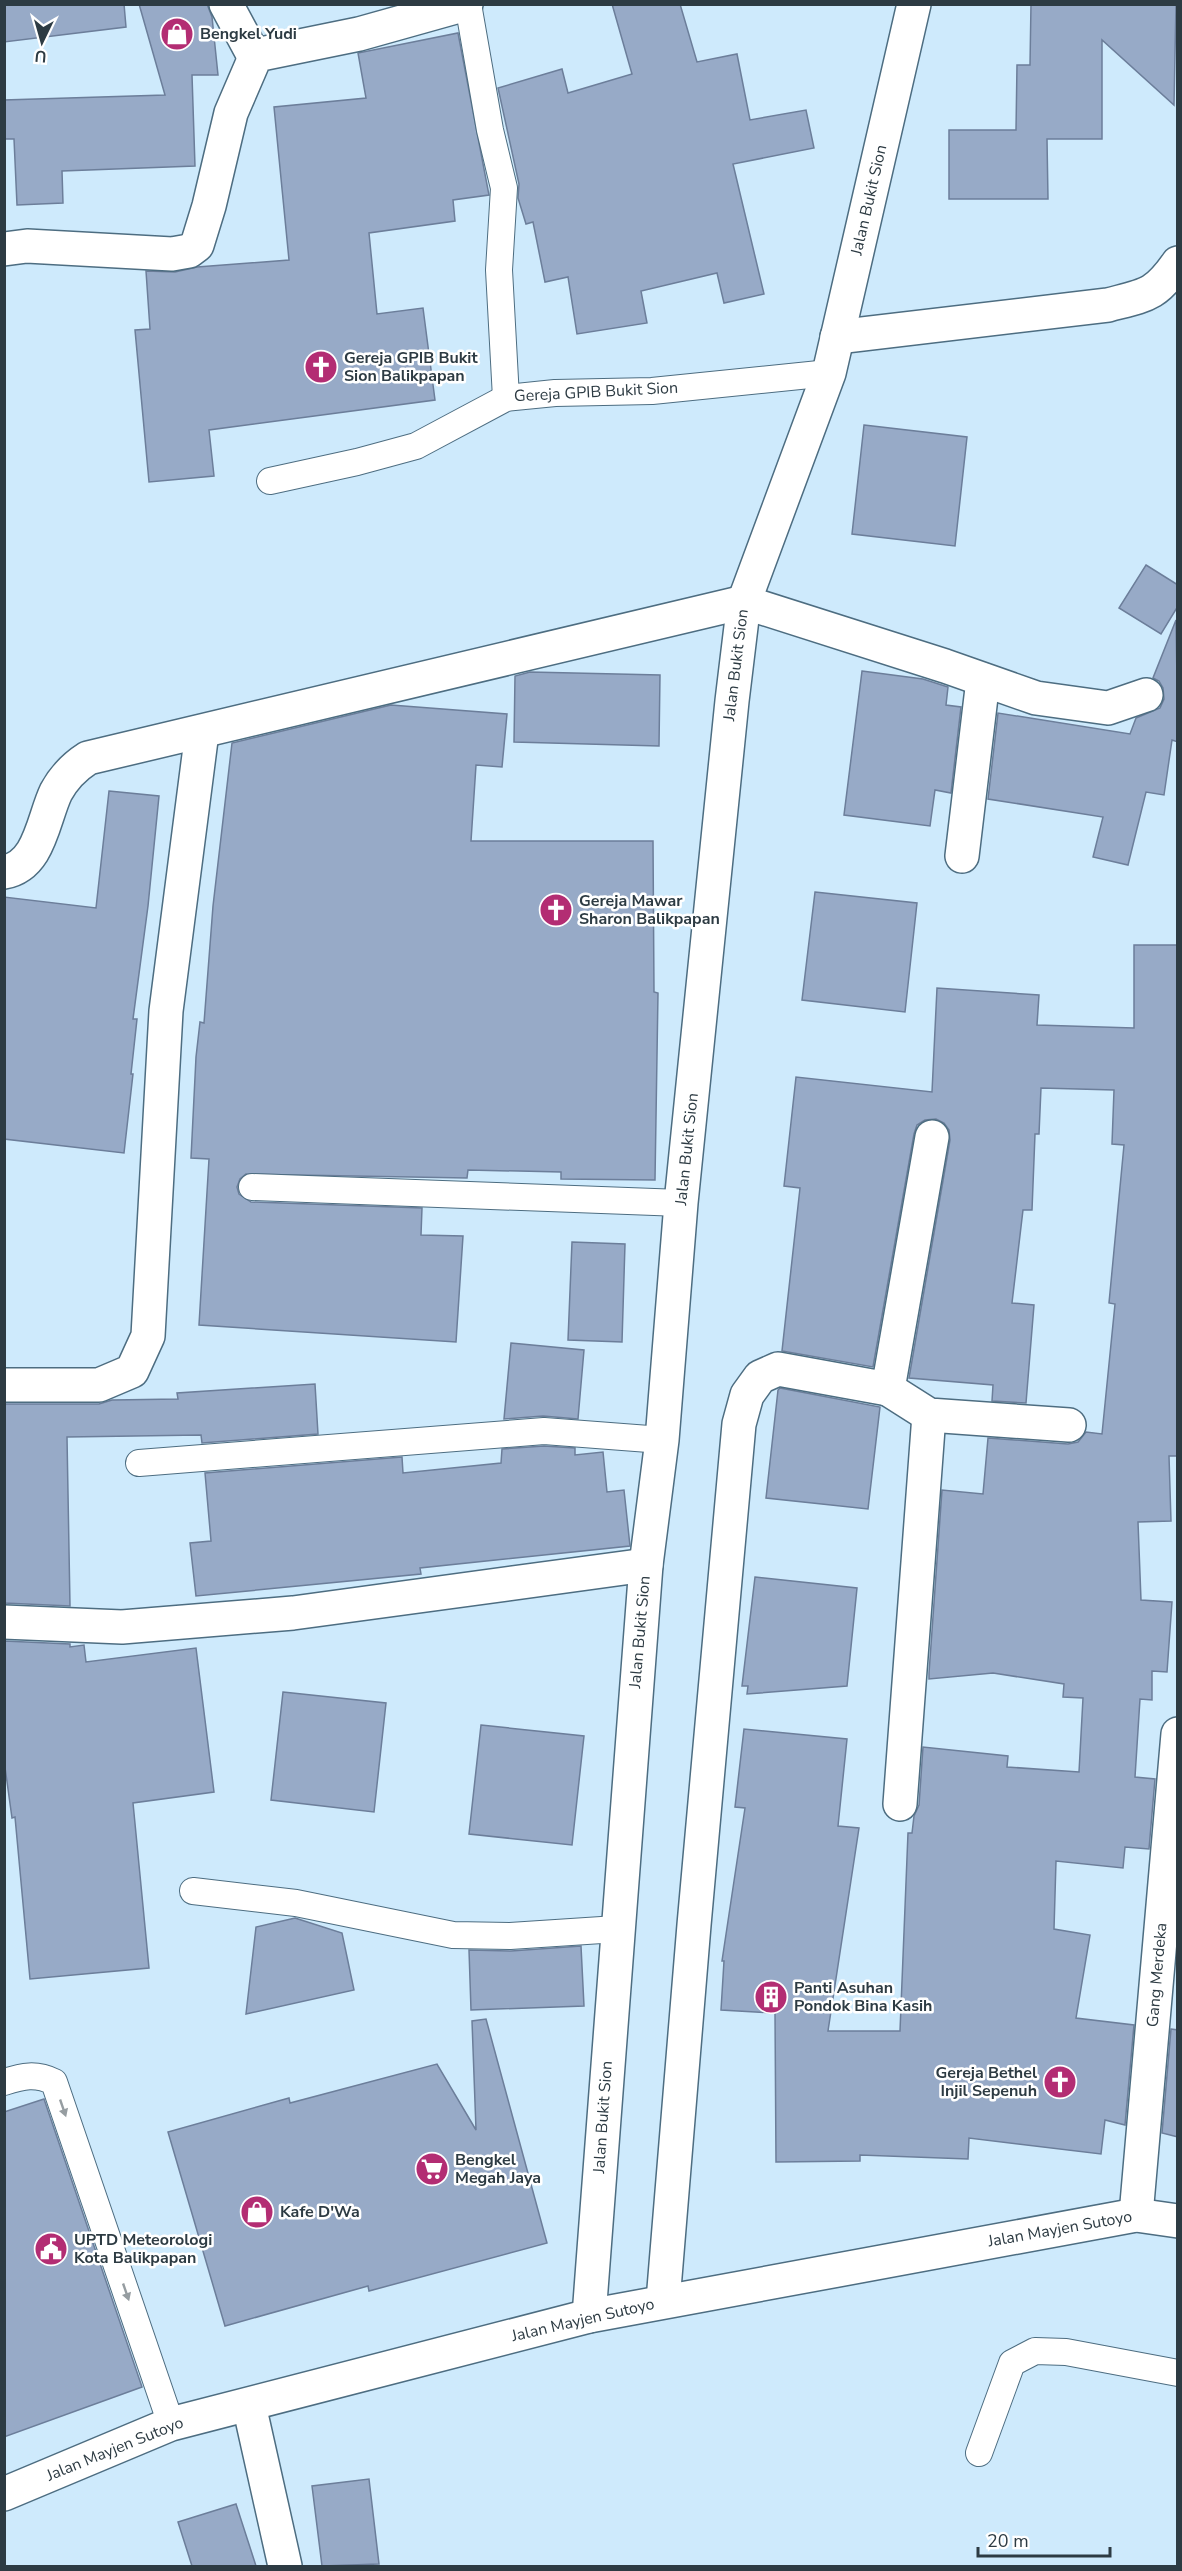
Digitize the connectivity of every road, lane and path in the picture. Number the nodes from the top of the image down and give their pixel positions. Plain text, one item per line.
1 (226, 4) edge
2 (467, 4) edge
3 (914, 4) edge
4 (255, 58) junction
5 (4, 249) edge
6 (1172, 285) edge
7 (837, 337) junction
8 (829, 373) junction
9 (506, 398) junction
10 (270, 481) dead end
11 (744, 602) junction
12 (983, 680) junction
13 (1146, 695) dead end
14 (202, 732) junction
15 (962, 856) dead end
16 (4, 872) edge
17 (933, 1137) dead end
18 (252, 1187) dead end
19 (681, 1203) junction
20 (4, 1385) edge
21 (888, 1389) junction
22 (929, 1415) junction
23 (1069, 1425) dead end
24 (662, 1440) junction
25 (139, 1463) dead end
26 (646, 1565) junction
27 (4, 1622) edge
28 (1178, 1734) edge
29 (900, 1804) dead end
30 (193, 1891) dead end
31 (617, 1929) junction
32 (4, 2082) edge
33 (1136, 2215) junction
34 (1178, 2221) edge
35 (663, 2301) junction
36 (590, 2316) junction
37 (1178, 2373) edge
38 (249, 2406) junction
39 (171, 2424) junction
40 (979, 2452) dead end
41 (4, 2494) edge
42 (285, 2566) edge

1 - 4 street
2 - 4 street
2 - 9 lane
3 - 7 street, Jalan Bukit Sion
4 - 5 street
6 - 7 street
7 - 8 street, Jalan Bukit Sion
8 - 9 lane, Gereja GPIB Bukit Sion
8 - 11 street, Jalan Bukit Sion
9 - 10 lane, Gereja GPIB Bukit Sion
11 - 12 street
11 - 14 street
11 - 19 street, Jalan Bukit Sion
12 - 13 street
12 - 15 street
14 - 16 street
14 - 20 street
17 - 21 street
18 - 19 lane
19 - 24 street, Jalan Bukit Sion
21 - 22 street
21 - 35 street
22 - 23 street
22 - 29 street
24 - 25 lane
24 - 26 street, Jalan Bukit Sion
26 - 27 street
26 - 31 street, Jalan Bukit Sion
28 - 33 street, Gang Merdeka
30 - 31 lane
31 - 36 street, Jalan Bukit Sion
32 -> 39 lane
33 - 34 street, Jalan Mayjen Sutoyo
33 - 35 street, Jalan Mayjen Sutoyo
35 - 36 street, Jalan Mayjen Sutoyo
36 - 38 street, Jalan Mayjen Sutoyo
37 - 40 lane
38 - 39 street, Jalan Mayjen Sutoyo
38 - 42 street
39 - 41 street, Jalan Mayjen Sutoyo

